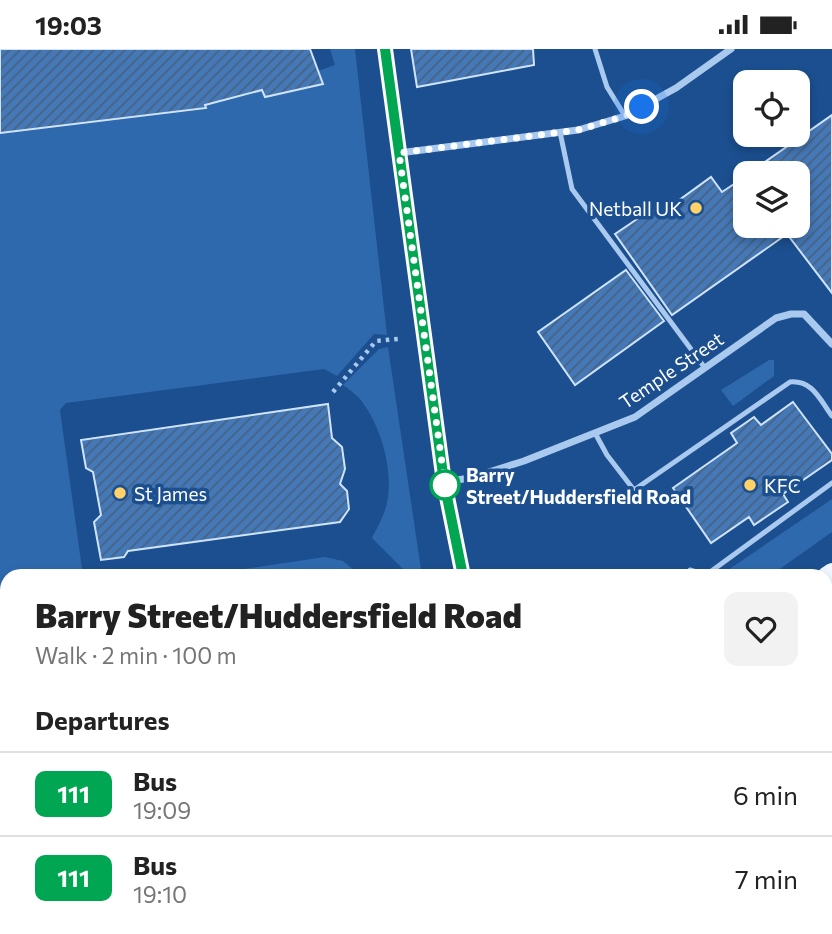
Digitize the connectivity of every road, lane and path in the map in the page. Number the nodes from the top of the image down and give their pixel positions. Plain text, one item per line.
1 (385, 49) edge
2 (594, 49) edge
3 (731, 49) edge
4 (625, 116) junction
5 (559, 132) junction
6 (399, 153) junction
7 (398, 339) dead end
8 (832, 344) edge
9 (705, 368) junction
10 (333, 392) dead end
11 (832, 416) edge
12 (595, 433) junction
13 (444, 482) junction
14 (832, 483) edge
15 (462, 569) edge
16 (714, 569) edge

1 - 6 street
2 - 4 lane
3 - 4 street
4 - 5 street
5 - 6 street
5 - 9 lane
6 - 13 street
7 - 10 path
8 - 9 street, Temple Street
9 - 12 street, Temple Street
11 - 12 lane
12 - 13 street, Temple Street
13 - 15 street
14 - 16 lane

